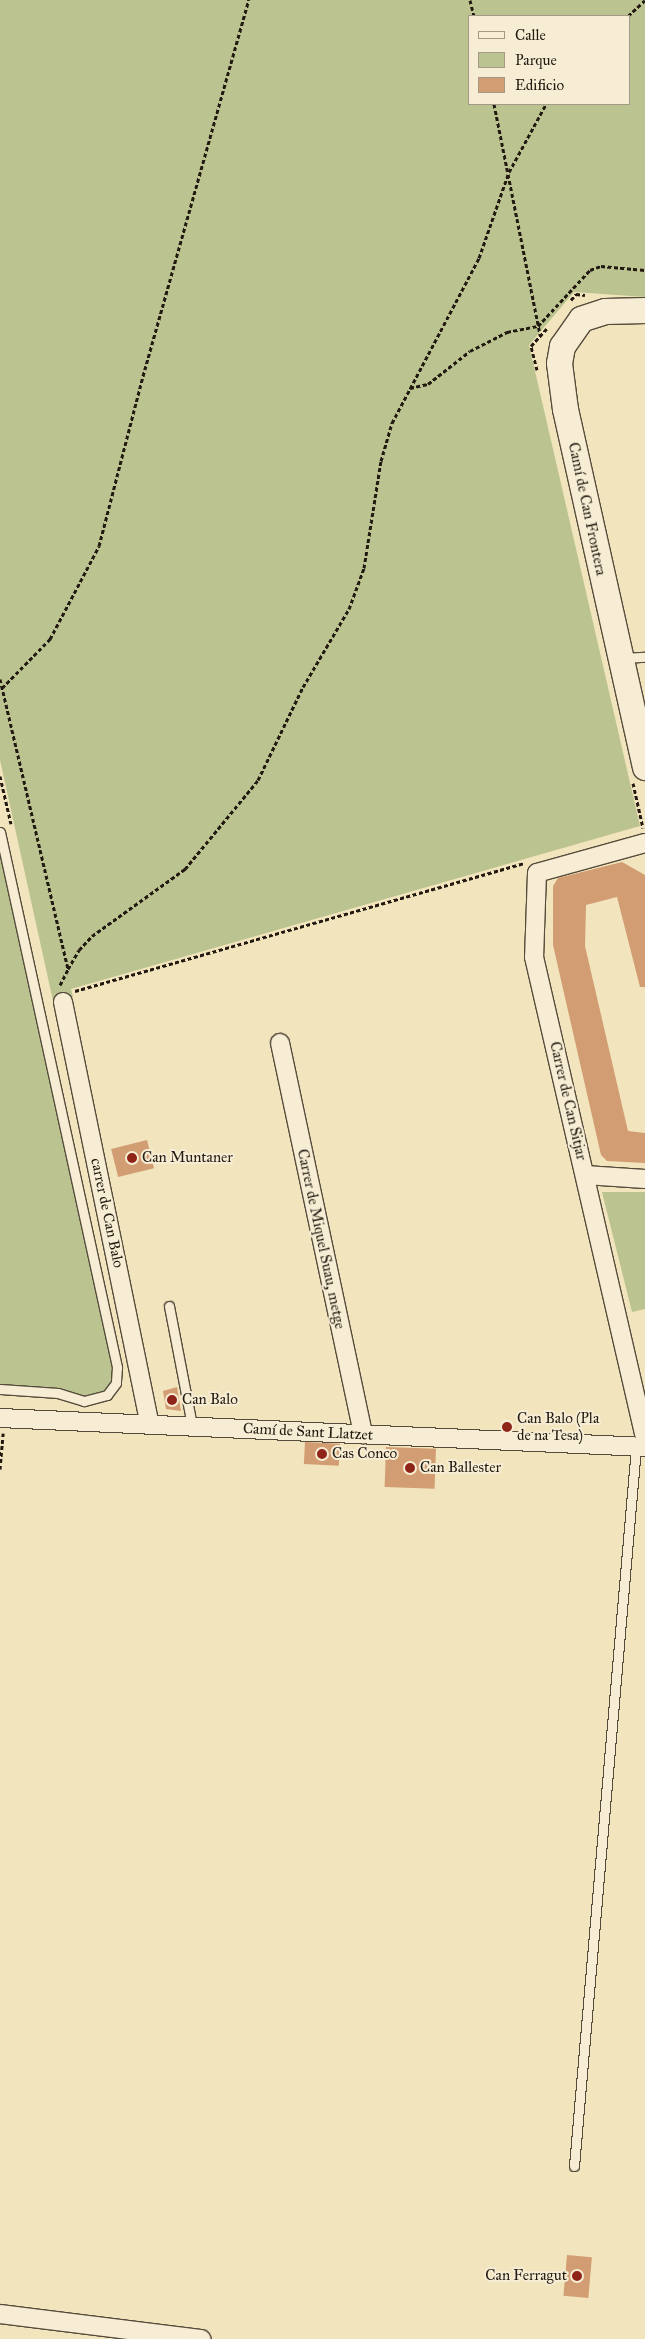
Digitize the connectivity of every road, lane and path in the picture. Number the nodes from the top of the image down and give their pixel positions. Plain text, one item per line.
1 (249, 0) edge
2 (470, 0) edge
3 (645, 0) edge
4 (474, 15) edge
5 (629, 15) edge
6 (494, 105) edge
7 (545, 105) edge
8 (509, 172) junction
9 (645, 270) edge
10 (596, 296) dead end
11 (570, 301) dead end
12 (645, 310) edge
13 (552, 322) dead end
14 (538, 326) junction
15 (540, 336) junction
16 (538, 375) dead end
17 (410, 388) junction
18 (645, 657) edge
19 (619, 658) junction
20 (0, 679) edge
21 (2, 688) junction
22 (641, 765) edge
23 (0, 832) edge
24 (640, 837) edge
25 (525, 862) dead end
26 (63, 1002) joint
27 (280, 1043) dead end
28 (585, 1175) junction
29 (645, 1179) edge
30 (169, 1306) dead end
31 (0, 1389) edge
32 (2, 1418) edge
33 (150, 1424) junction
34 (192, 1426) junction
35 (363, 1434) junction
36 (642, 1444) edge
37 (0, 1470) edge
38 (574, 2166) dead end
39 (0, 2314) edge
40 (201, 2339) edge

1 - 21 path
2 - 4 path
3 - 5 path
6 - 8 path
7 - 8 path
8 - 14 path
8 - 17 path
9 - 14 path
10 - 11 path
12 - 19 street, Camí de Can Frontera
13 - 15 path
14 - 15 path
14 - 17 path
15 - 16 path
17 - 21 path
18 - 19 lane
19 - 22 street, Camí de Can Frontera
20 - 21 path
22 - 24 path
23 - 31 lane
24 - 28 street, Carrer de Can Sitjar
25 - 26 path
26 - 33 street, carrer de Can Balo
27 - 35 street, Carrer de Miquel Suau, metge
28 - 29 street
28 - 36 street, Carrer de Can Sitjar
30 - 34 lane
32 - 33 street, Camí de Sant Llatzet
32 - 37 path
33 - 34 street, Camí de Sant Llatzet
34 - 35 street, Camí de Sant Llatzet
35 - 36 street, Camí de Sant Llatzet
36 - 38 lane
39 - 40 street

